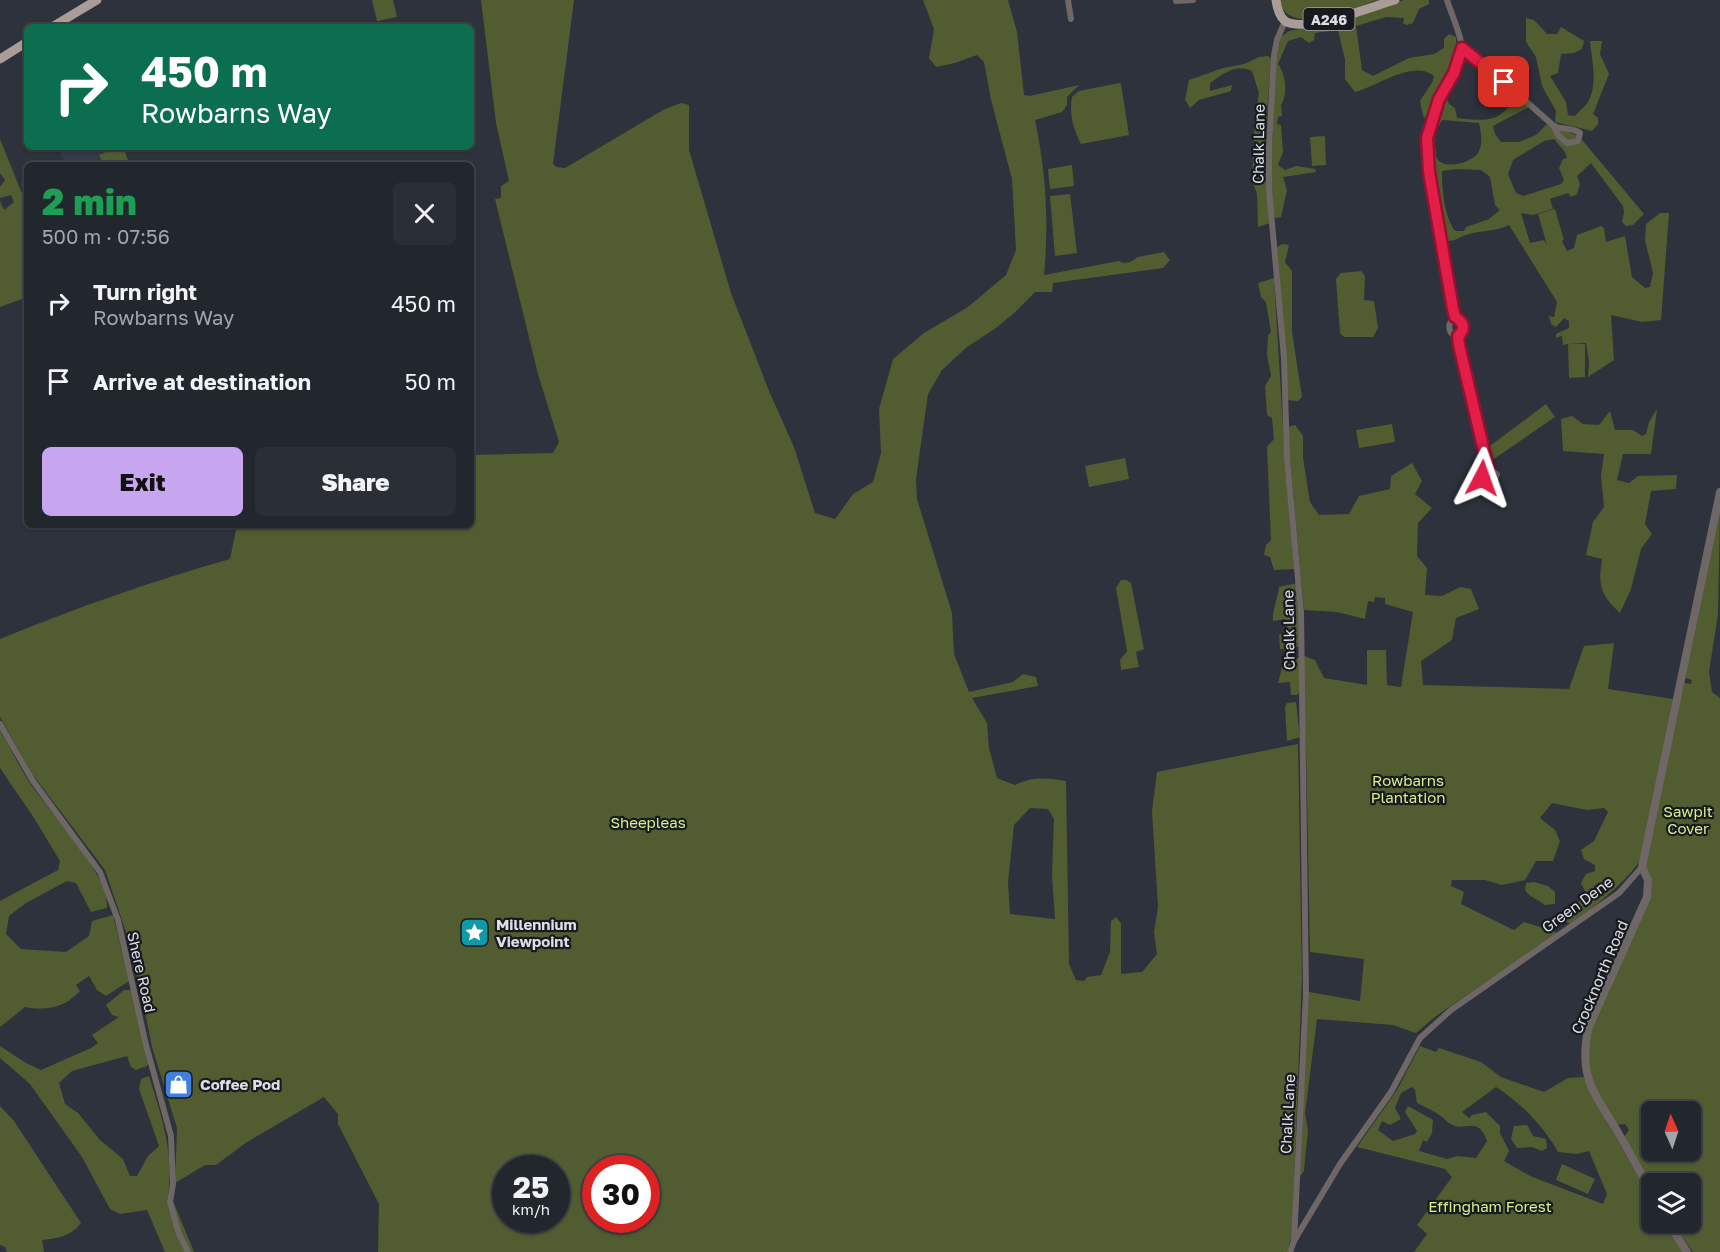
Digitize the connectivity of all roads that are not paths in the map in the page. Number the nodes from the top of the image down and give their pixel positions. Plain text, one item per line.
1 (97, 0) edge
2 (1068, 0) edge
3 (1193, 0) edge
4 (1276, 0) edge
5 (1395, 0) edge
6 (1447, 0) edge
7 (1176, 1) edge
8 (1071, 19) dead end
9 (1285, 21) junction
10 (57, 24) edge
11 (24, 44) edge
12 (1462, 48) junction
13 (0, 58) edge
14 (1554, 127) dead end
15 (1455, 317) junction
16 (1458, 336) junction
17 (1488, 468) dead end
18 (1720, 492) edge
19 (0, 724) edge
20 (1642, 867) junction
21 (1641, 1173) edge
22 (1675, 1233) edge
23 (1294, 1240) junction
24 (188, 1252) edge
25 (1290, 1252) edge
26 (1687, 1252) edge

1 - 10 main road
2 - 8 street
3 - 7 street
4 - 9 main road, A246
5 - 9 main road, A246
6 - 12 street
9 - 23 street, Chalk Lane
11 - 13 main road
12 - 14 street
12 - 15 street
15 - 16 street
15 - 16 street
16 - 17 street
18 - 20 street, Green Dene
19 - 24 street, Shere Road
20 - 21 street, Crocknorth Road
20 - 23 street, Green Dene
22 - 26 street
23 - 25 street, Green Dene

